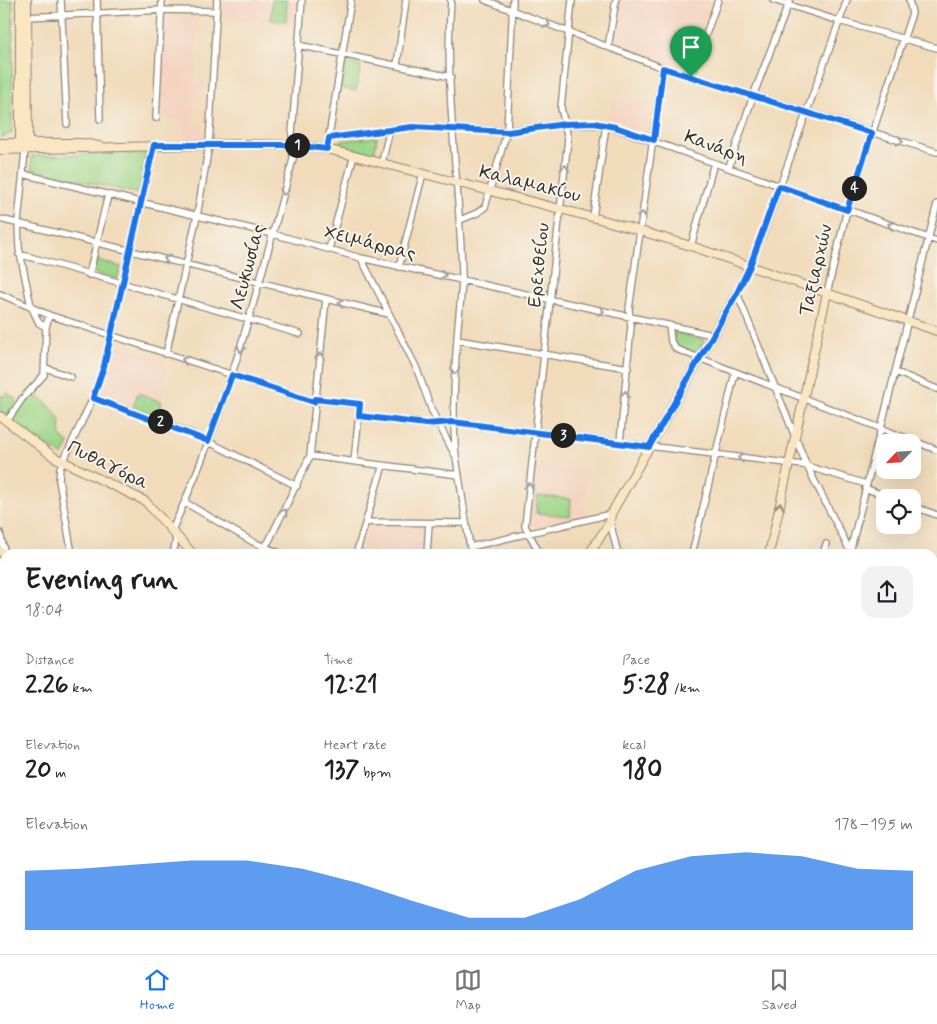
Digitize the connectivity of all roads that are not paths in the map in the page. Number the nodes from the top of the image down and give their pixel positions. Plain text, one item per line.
1 (20, 0) edge
2 (26, 0) edge
3 (62, 0) edge
4 (97, 0) edge
5 (162, 0) edge
6 (217, 0) edge
7 (302, 0) edge
8 (351, 0) edge
9 (406, 0) edge
10 (451, 0) edge
11 (485, 0) edge
12 (513, 0) edge
13 (572, 0) edge
14 (616, 0) edge
15 (718, 0) edge
16 (773, 0) edge
17 (847, 0) edge
18 (909, 0) edge
19 (789, 2) edge
20 (162, 10) junction
21 (512, 10) junction
22 (216, 11) junction
23 (97, 14) junction
24 (27, 16) junction
25 (62, 16) junction
26 (839, 21) junction
27 (570, 33) junction
28 (904, 39) junction
29 (298, 45) junction
30 (608, 47) junction
31 (937, 48) edge
32 (342, 54) junction
33 (397, 65) junction
34 (663, 68) junction
35 (451, 77) junction
36 (691, 77) junction
37 (753, 96) junction
38 (805, 113) junction
39 (156, 118) dead end
40 (100, 119) dead end
41 (67, 124) dead end
42 (565, 124) junction
43 (606, 125) junction
44 (452, 128) junction
45 (390, 129) junction
46 (508, 132) junction
47 (872, 133) junction
48 (329, 138) junction
49 (654, 140) junction
50 (0, 143) edge
51 (154, 145) junction
52 (209, 145) junction
53 (293, 145) junction
54 (24, 146) junction
55 (327, 149) junction
56 (0, 150) edge
57 (937, 152) edge
58 (354, 155) junction
59 (382, 162) junction
60 (714, 162) junction
61 (729, 167) junction
62 (423, 173) junction
63 (23, 174) junction
64 (456, 182) junction
65 (779, 186) junction
66 (490, 192) junction
67 (108, 195) junction
68 (143, 202) junction
69 (937, 204) edge
70 (560, 208) junction
71 (847, 210) junction
72 (197, 216) junction
73 (593, 217) junction
74 (0, 218) edge
75 (460, 220) junction
76 (18, 222) junction
77 (640, 231) junction
78 (273, 234) junction
79 (928, 239) junction
80 (937, 241) edge
81 (97, 242) junction
82 (691, 246) junction
83 (329, 248) junction
84 (131, 250) junction
85 (19, 254) junction
86 (361, 258) junction
87 (187, 264) junction
88 (400, 266) junction
89 (750, 266) junction
90 (89, 275) junction
91 (462, 278) junction
92 (259, 283) junction
93 (122, 285) junction
94 (737, 293) junction
95 (827, 293) junction
96 (0, 294) edge
97 (326, 299) junction
98 (550, 300) junction
99 (178, 301) junction
100 (31, 306) junction
101 (389, 314) junction
102 (49, 315) junction
103 (630, 317) junction
104 (249, 321) junction
105 (908, 321) junction
106 (669, 325) junction
107 (46, 328) junction
108 (937, 331) edge
109 (300, 334) dead end
110 (712, 335) junction
111 (111, 336) junction
112 (457, 340) junction
113 (166, 354) junction
114 (544, 354) junction
115 (699, 359) junction
116 (46, 368) junction
117 (628, 368) junction
118 (896, 372) junction
119 (735, 373) junction
120 (232, 375) junction
121 (72, 377) dead end
122 (775, 388) junction
123 (937, 389) edge
124 (93, 398) junction
125 (803, 399) junction
126 (315, 401) junction
127 (0, 416) edge
128 (359, 416) junction
129 (7, 421) junction
130 (453, 422) junction
131 (438, 424) junction
132 (881, 430) junction
133 (534, 431) junction
134 (795, 438) junction
135 (208, 441) junction
136 (620, 442) junction
137 (649, 447) junction
138 (937, 450) edge
139 (716, 455) junction
140 (310, 456) junction
141 (456, 456) junction
142 (64, 461) junction
143 (354, 461) junction
144 (383, 465) junction
145 (789, 465) junction
146 (807, 466) junction
147 (459, 475) junction
148 (297, 486) junction
149 (865, 486) junction
150 (876, 491) edge
151 (186, 502) junction
152 (921, 509) edge
153 (937, 515) edge
154 (610, 518) junction
155 (366, 522) junction
156 (429, 523) junction
157 (466, 523) junction
158 (172, 530) junction
159 (0, 533) edge
160 (528, 534) junction
161 (826, 544) dead end
162 (264, 548) junction
163 (4, 549) edge
164 (71, 549) edge
165 (174, 549) edge
166 (188, 549) edge
167 (267, 549) edge
168 (358, 549) edge
169 (427, 549) edge
170 (470, 549) edge
171 (474, 549) edge
172 (537, 549) edge
173 (592, 549) edge
174 (617, 549) edge
175 (693, 549) edge
176 (771, 549) edge
177 (824, 549) edge
178 (848, 549) edge
179 (851, 549) edge

1 - 54 street
2 - 24 street
3 - 25 street
4 - 23 street
5 - 20 street
6 - 22 street
7 - 29 street, Λευκωσίας
8 - 32 street
9 - 33 street
10 - 35 street
11 - 21 street
12 - 21 street
13 - 27 street, Ερεχθείου
14 - 30 street
15 - 36 street
16 - 19 street
17 - 26 street
18 - 28 street, Ταξιαρχών
19 - 26 street
19 - 37 street
20 - 22 street
20 - 23 street
20 - 39 street
21 -> 27 street
21 - 46 street
22 - 52 street
23 - 25 street
23 - 40 street
24 - 25 street
24 - 54 street
25 - 41 street
26 - 28 street
26 - 38 street
27 - 30 street
27 - 42 street, Ερεχθείου
28 - 31 street
28 - 47 street, Ταξιαρχών
29 - 32 street
29 - 53 street, Λευκωσίας
30 - 34 street
32 - 33 street
32 - 48 street
33 - 35 street
34 - 36 street
34 - 49 street
35 - 44 street
36 - 37 street
37 - 38 street
37 - 61 street
38 - 47 street
38 - 65 street
42 - 43 street, Κανάρη
42 - 46 street, Κανάρη
70 -> 42 street, Ερεχθείου
43 - 49 street, Κανάρη
43 - 73 street
44 - 45 street, Κανάρη
44 - 46 street, Κανάρη
44 - 64 street
45 - 48 street, Κανάρη
45 - 59 street
46 - 66 street
47 -> 57 street
47 - 71 street, Ταξιαρχών
48 - 55 street
49 - 60 street, Κανάρη
77 -> 49 street
50 - 54 street
51 - 52 street, Καλαμακίου
51 - 54 street, Καλαμακίου
51 - 68 street
52 - 53 street, Καλαμακίου
52 - 72 street
53 - 55 street, Καλαμακίου
53 -> 78 street, Λευκωσίας
54 - 56 street
54 - 63 street
55 - 58 street, Καλαμακίου
58 - 59 street, Καλαμακίου
58 - 83 street
59 - 62 street, Καλαμακίου
60 - 61 street, Κανάρη
60 - 82 street
61 - 65 street, Κανάρη
62 - 64 street, Καλαμακίου
62 - 88 street
63 - 67 street, Χειμάρρας
63 - 76 street
64 - 66 street, Καλαμακίου
64 - 75 street
65 - 71 street, Κανάρη
65 - 89 street
66 - 70 street, Καλαμακίου
66 - 75 street
67 - 68 street, Χειμάρρας
67 - 81 street
68 - 72 street, Χειμάρρας
68 - 84 street
69 - 79 street
70 - 73 street, Καλαμακίου
70 - 98 street, Ερεχθείου
79 -> 71 street, Κανάρη
71 - 95 street, Ταξιαρχών
72 - 78 street, Χειμάρρας
72 - 87 street
73 - 77 street, Καλαμακίου
74 - 76 street
75 - 91 street
76 - 81 street
76 - 85 street
77 - 82 street, Καλαμακίου
77 - 103 street
78 - 83 street, Χειμάρρας
78 - 92 street, Λευκωσίας
79 - 80 street, Κανάρη
79 - 105 street
81 - 84 street
81 - 90 street
82 - 89 street, Καλαμακίου
83 - 86 street, Χειμάρρας
87 -> 84 street
84 - 93 street
85 - 90 street
85 - 100 street
86 - 88 street, Χειμάρρας
86 - 101 street
87 - 92 street
87 - 99 street
88 -> 91 street, Χειμάρρας
89 - 94 street
89 - 95 street, Καλαμακίου
90 - 93 street
91 - 98 street, Χειμάρρας
91 - 112 street
92 - 97 street
92 - 104 street, Λευκωσίας
93 - 99 street
93 - 111 street
94 - 110 street
94 - 122 street
95 - 105 street, Καλαμακίου
95 - 125 street, Ταξιαρχών
96 - 100 street
101 -> 97 street
126 -> 97 street
98 -> 103 street, Χειμάρρας
98 - 114 street, Ερεχθείου
99 - 104 street
99 - 113 street
100 - 102 street
100 - 107 street
101 - 131 street
102 - 107 street
102 - 111 street
103 - 106 street, Χειμάρρας
103 - 117 street
104 - 109 street
104 -> 120 street, Λευκωσίας
105 - 108 street, Καλαμακίου
105 - 118 street
106 - 110 street, Χειμάρρας
106 - 115 street
107 - 116 street
110 - 115 street
111 - 113 street
111 - 124 street
112 - 114 street
112 -> 130 street
120 -> 113 street
114 - 117 street
114 - 133 street, Ερεχθείου
115 - 119 street
115 - 137 street
116 - 121 street
116 - 129 street
136 -> 117 street
118 - 123 street
118 - 132 street
119 - 122 street
119 - 139 street
120 - 126 street
120 - 135 street, Λευκωσίας
122 - 125 street
122 - 134 street
124 - 135 street
124 - 142 street
125 - 132 street
125 - 134 street, Ταξιαρχών
126 - 128 street
126 - 140 street
127 - 129 street, Πυθαγόρα
128 - 131 street
128 - 143 street
129 - 142 street, Πυθαγόρα
130 - 131 street
130 - 133 street
130 - 141 street
131 - 141 street
132 - 138 street
132 - 149 street
133 - 136 street
160 -> 133 street, Ερεχθείου
134 - 145 street, Ταξιαρχών
134 - 146 street
135 - 148 street
135 - 151 street, Λευκωσίας
136 - 137 street
137 - 139 street
137 - 154 street
145 -> 139 street
139 - 175 street
140 - 143 street
140 - 148 street
141 - 147 street
142 - 158 street, Πυθαγόρα
142 - 164 street
143 - 144 street
144 - 147 street
144 - 155 street
145 - 146 street
176 -> 145 street, Ταξιαρχών
146 - 149 street
146 - 178 street
147 - 157 street
162 -> 148 street
149 - 150 street
149 - 179 street
151 - 158 street, Λευκωσίας
151 - 162 street
152 - 153 street
154 - 160 street
154 - 173 street
154 - 174 street
155 - 156 street
155 - 168 street
156 - 157 street
156 - 169 street
157 - 170 street
158 - 165 street
158 - 166 street, Πυθαγόρα
159 - 163 street
160 - 171 street
160 - 172 street
161 - 177 street
162 - 167 street

